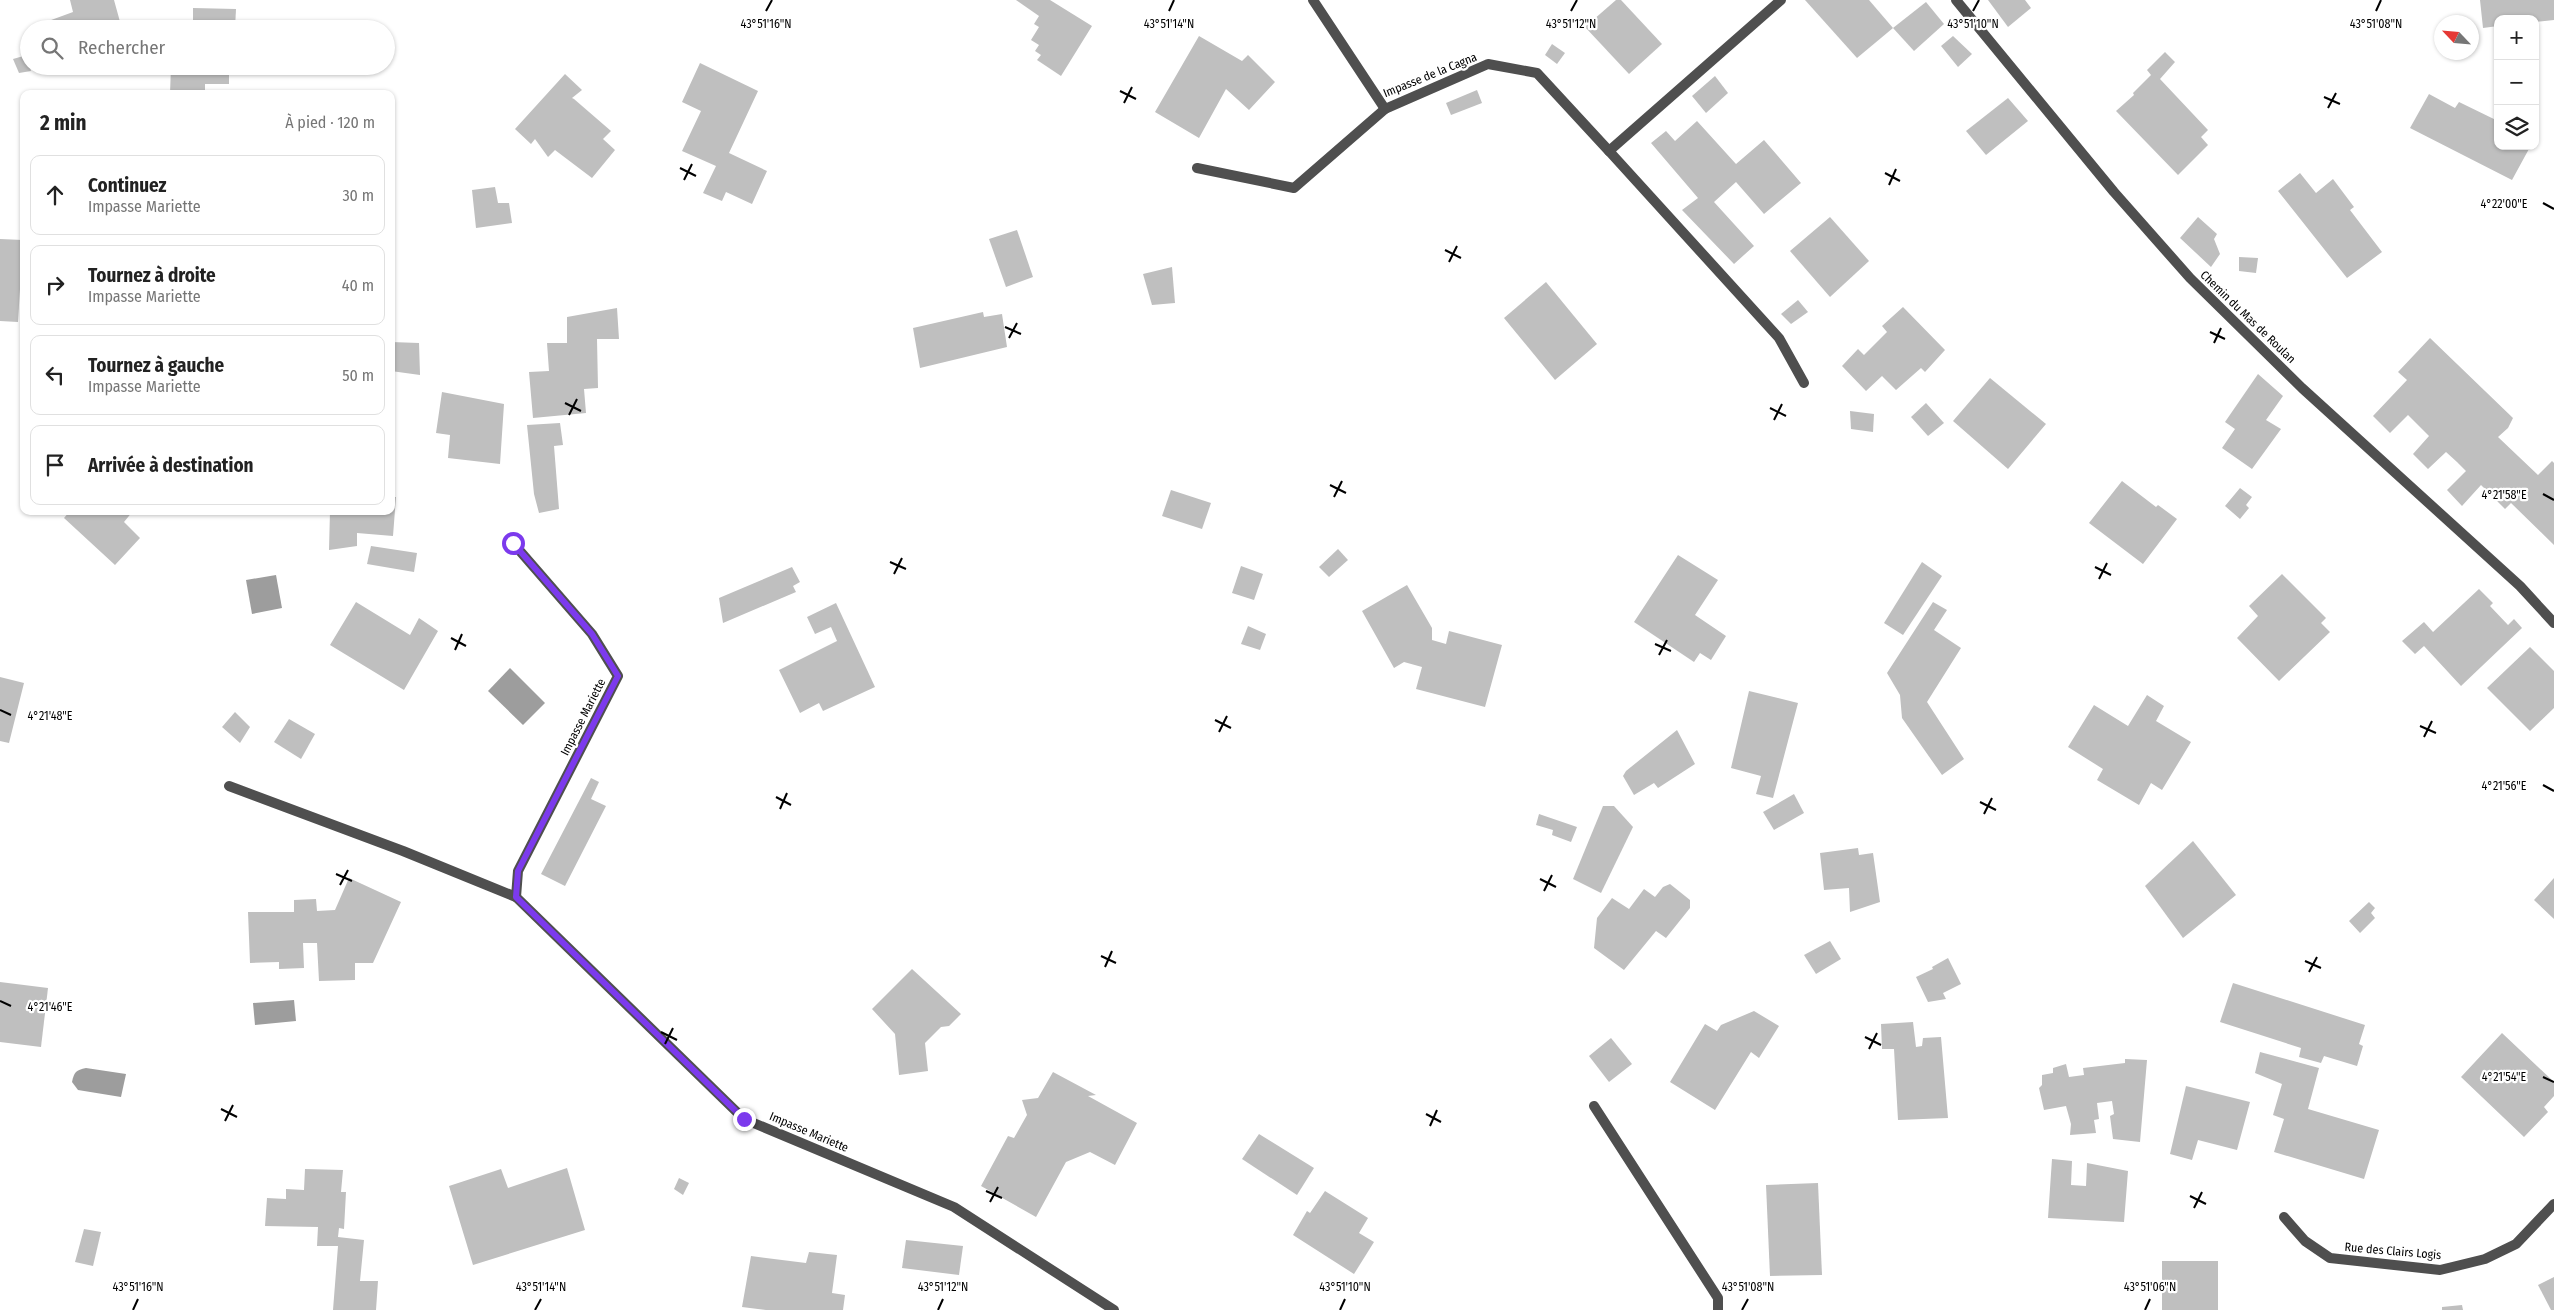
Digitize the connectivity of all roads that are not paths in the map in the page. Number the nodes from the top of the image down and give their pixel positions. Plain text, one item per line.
1 (1313, 0) edge
2 (1781, 0) edge
3 (1956, 0) edge
4 (1385, 109) junction
5 (1609, 151) junction
6 (1197, 168) dead end
7 (1804, 383) dead end
8 (513, 543) dead end
9 (2554, 623) edge
10 (229, 786) dead end
11 (516, 897) junction
12 (1594, 1106) dead end
13 (2554, 1204) edge
14 (2284, 1217) dead end
15 (1114, 1310) edge
16 (1718, 1310) edge

1 - 4 street, Impasse de la Cagna
2 - 5 street
3 - 9 street, Chemin du Mas de Roulan
4 - 5 street, Impasse de la Cagna
4 - 6 street
5 - 7 street, Impasse de la Cagna
8 - 11 street, Impasse Mariette
10 - 11 street, Impasse Mariette
11 - 15 street, Impasse Mariette
12 - 16 street
13 - 14 street, Rue des Clairs Logis

